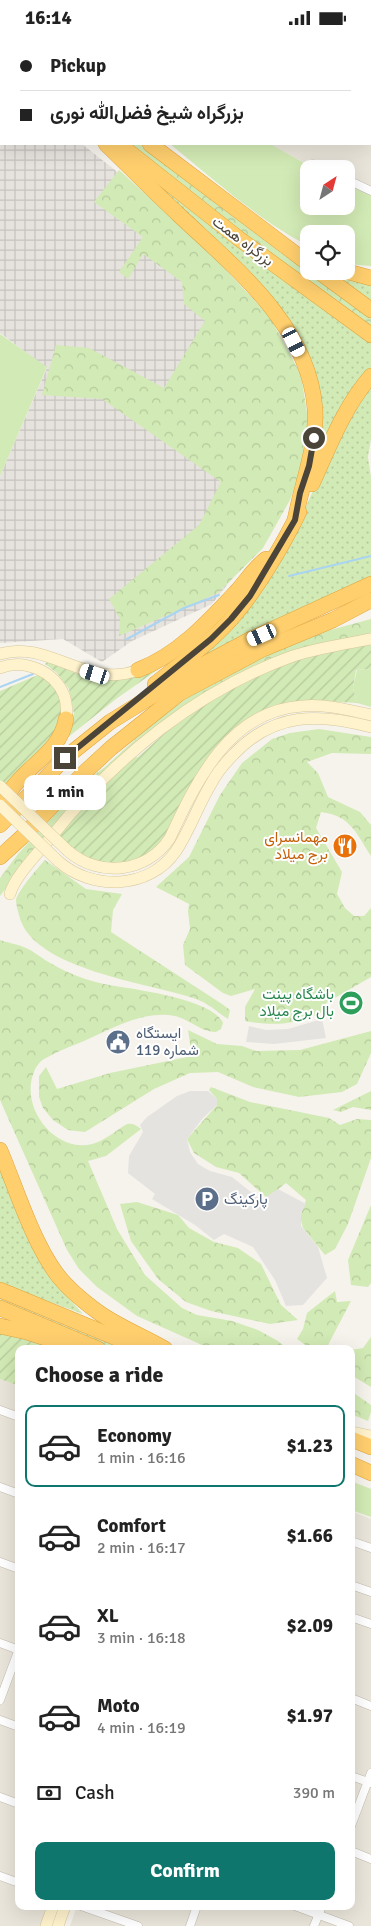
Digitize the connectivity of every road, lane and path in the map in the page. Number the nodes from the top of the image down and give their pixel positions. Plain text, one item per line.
1 (107, 145) edge
2 (119, 145) edge
3 (151, 145) edge
4 (355, 183) edge
5 (371, 191) edge
6 (255, 225) junction
7 (300, 248) edge
8 (300, 258) edge
9 (355, 274) edge
10 (371, 278) edge
11 (330, 280) edge
12 (371, 310) edge
13 (371, 335) edge
14 (371, 376) edge
15 (295, 520) junction
16 (279, 549) junction
17 (371, 584) edge
18 (371, 600) edge
19 (371, 613) edge
20 (333, 620) junction
21 (371, 639) edge
22 (0, 654) edge
23 (0, 668) edge
24 (138, 670) joint
25 (371, 715) edge
26 (66, 719) joint
27 (110, 722) junction
28 (371, 727) edge
29 (204, 770) junction
30 (214, 777) junction
31 (0, 786) edge
32 (0, 805) edge
33 (0, 811) edge
34 (0, 825) edge
35 (22, 837) junction
36 (0, 857) edge
37 (0, 866) edge
38 (10, 894) dead end
39 (0, 1151) edge
40 (0, 1290) edge
41 (0, 1308) edge
42 (0, 1325) edge
43 (67, 1345) edge
44 (88, 1345) edge
45 (133, 1345) edge
46 (158, 1345) edge
47 (0, 1410) edge
48 (15, 1416) edge
49 (355, 1433) edge
50 (371, 1436) edge
51 (355, 1441) edge
52 (371, 1447) edge
53 (355, 1466) edge
54 (355, 1470) edge
55 (371, 1474) edge
56 (0, 1487) edge
57 (15, 1493) edge
58 (355, 1542) edge
59 (371, 1548) edge
60 (0, 1562) edge
61 (15, 1568) edge
62 (355, 1586) edge
63 (371, 1592) edge
64 (355, 1618) edge
65 (371, 1624) edge
66 (0, 1643) edge
67 (15, 1649) edge
68 (15, 1661) edge
69 (0, 1700) edge
70 (355, 1700) edge
71 (371, 1706) edge
72 (0, 1720) edge
73 (15, 1726) edge
74 (371, 1773) edge
75 (355, 1778) edge
76 (369, 1783) edge
77 (0, 1797) edge
78 (15, 1803) edge
79 (355, 1816) edge
80 (355, 1853) edge
81 (371, 1859) edge
82 (0, 1876) edge
83 (15, 1882) edge
84 (52, 1910) edge
85 (64, 1910) edge
86 (92, 1910) edge
87 (196, 1910) edge
88 (306, 1910) edge
89 (321, 1910) edge
90 (319, 1915) junction
91 (46, 1926) edge
92 (58, 1926) edge
93 (138, 1926) edge
94 (190, 1926) edge
95 (314, 1926) edge
96 (349, 1926) edge

1 - 15 highway
2 - 13 highway, بزرگراه همت
3 - 6 highway, بزرگراه همت
4 - 5 street
6 - 7 highway
6 - 8 highway, بزرگراه همت
9 - 10 highway
11 - 12 highway
14 - 15 highway
15 - 16 highway
16 - 24 highway
16 - 27 highway
17 - 27 highway
18 - 20 highway
19 - 20 highway
20 - 35 highway
21 - 38 street
22 - 24 street
23 - 26 street
25 - 29 street
26 - 33 highway
27 - 34 highway
28 - 30 street
29 - 30 street
29 - 31 street, bridge
30 - 32 street, bridge
35 - 36 highway
35 - 37 highway
39 - 46 highway
40 - 45 highway
41 - 44 highway
42 - 43 highway
47 - 48 street
49 - 50 street
51 - 52 highway
53 - 55 highway
54 - 55 street
56 - 57 street
58 - 59 street
60 - 61 street
62 - 63 street
64 - 65 street
66 - 67 street
68 - 69 street
70 - 71 street
72 - 73 street
74 - 76 street
75 - 76 street
76 - 79 street
77 - 78 street
80 - 81 street
82 - 83 street
84 - 91 street
85 - 92 street
86 - 93 street
87 - 94 street
88 - 90 street
89 - 90 street
90 - 95 street
90 - 96 street

